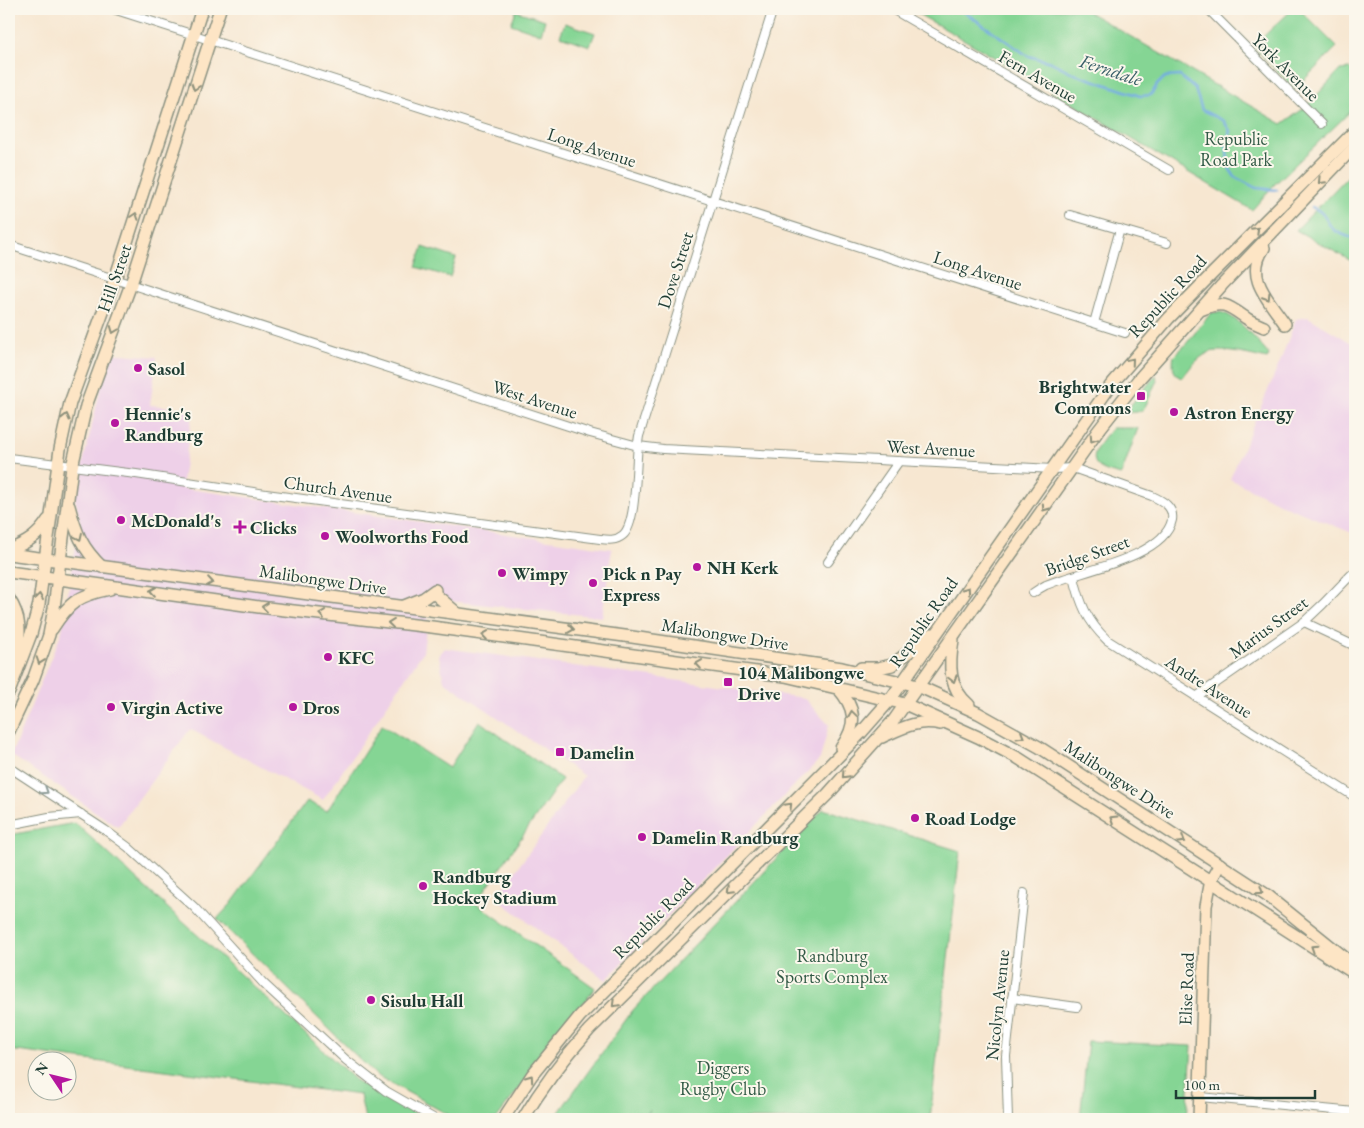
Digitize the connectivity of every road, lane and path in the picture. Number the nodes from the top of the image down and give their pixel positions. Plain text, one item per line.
1 (113, 9) edge
2 (202, 9) edge
3 (220, 9) edge
4 (773, 9) edge
5 (892, 9) edge
6 (1208, 9) edge
7 (193, 35) junction
8 (210, 40) junction
9 (1322, 124) dead end
10 (1355, 131) edge
11 (1355, 146) edge
12 (1169, 170) dead end
13 (714, 201) junction
14 (1070, 215) dead end
15 (1280, 223) junction
16 (1120, 229) junction
17 (1167, 243) dead end
18 (9, 245) edge
19 (115, 279) junction
20 (131, 284) junction
21 (1199, 311) junction
22 (1094, 323) junction
23 (1285, 324) dead end
24 (1264, 328) dead end
25 (1125, 333) dead end
26 (638, 446) junction
27 (9, 458) edge
28 (899, 461) junction
29 (57, 464) junction
30 (72, 467) junction
31 (1053, 468) junction
32 (1073, 468) junction
33 (68, 500) junction
34 (50, 518) junction
35 (616, 539) joint
36 (9, 550) edge
37 (9, 554) edge
38 (44, 559) junction
39 (60, 562) junction
40 (828, 562) dead end
41 (102, 567) junction
42 (9, 572) edge
43 (1351, 575) dead end
44 (42, 577) junction
45 (1074, 577) junction
46 (57, 579) junction
47 (122, 587) junction
48 (1033, 593) dead end
49 (9, 599) edge
50 (400, 607) junction
51 (458, 614) junction
52 (1304, 622) junction
53 (940, 628) junction
54 (49, 635) junction
55 (953, 637) junction
56 (1355, 646) edge
57 (842, 668) junction
58 (15, 677) junction
59 (903, 682) junction
60 (918, 686) junction
61 (837, 687) junction
62 (9, 692) edge
63 (1196, 696) junction
64 (890, 700) junction
65 (904, 704) junction
66 (978, 713) junction
67 (957, 727) junction
68 (9, 731) edge
69 (878, 739) junction
70 (9, 767) edge
71 (824, 772) junction
72 (1355, 797) edge
73 (81, 814) junction
74 (9, 825) edge
75 (1220, 864) junction
76 (1210, 880) junction
77 (1024, 894) dead end
78 (1355, 966) edge
79 (1355, 974) edge
80 (1012, 998) junction
81 (1077, 1007) dead end
82 (1200, 1097) junction
83 (1355, 1112) edge
84 (435, 1119) edge
85 (503, 1119) edge
86 (523, 1119) edge
87 (1008, 1119) edge
88 (1199, 1119) edge

1 - 7 street, Long Avenue
2 - 7 main road, Hill Street
3 - 8 main road, Hill Street
4 - 13 street, Dove Street
5 - 12 street, Fern Avenue
6 - 9 street, York Avenue
7 - 8 street, Long Avenue
19 -> 7 main road, Hill Street
8 - 13 street, Long Avenue
8 -> 20 main road, Hill Street
31 -> 10 main road, Republic Road
11 -> 15 main road, Republic Road
13 - 22 street, Long Avenue
13 - 26 street, Dove Street
14 - 16 street
15 - 21 main road, Republic Road
15 -> 23 main road
16 - 17 street
16 - 22 street
18 - 19 street, West Avenue
19 - 20 street, West Avenue
29 -> 19 main road, Hill Street
20 - 26 street, West Avenue
20 -> 30 main road, Hill Street
21 - 24 main road
21 -> 32 main road, Republic Road
22 - 25 street, Long Avenue
26 - 28 street, West Avenue
26 - 35 street, Dove Street
27 - 29 street, Church Avenue
28 - 31 street, West Avenue
28 - 40 street
29 - 30 street, Church Avenue
29 - 34 main road, Hill Street
30 - 33 main road, Hill Street
30 - 35 street, Church Avenue
31 - 32 street, West Avenue
53 -> 31 main road, Republic Road
32 - 45 street, Bridge Street
32 -> 55 main road, Republic Road
33 - 39 main road, Hill Street
33 -> 41 main road
34 - 36 main road
34 - 38 main road, Hill Street
37 - 38 main road, Malibongwe Drive
38 - 39 main road, Malibongwe Drive
38 - 44 main road, Hill Street
39 - 41 main road, Malibongwe Drive
39 - 46 main road, Hill Street
41 -> 50 main road, Malibongwe Drive
42 - 44 main road, Malibongwe Drive
43 - 52 street, Marius Street
44 - 46 main road, Malibongwe Drive
58 -> 44 main road, Hill Street
45 - 48 street, Bridge Street
45 - 63 street, Andre Avenue
46 - 47 main road, Malibongwe Drive
46 - 54 main road, Hill Street
47 - 54 main road
61 -> 47 main road, Malibongwe Drive
49 - 58 main road
50 - 51 main road, Malibongwe Drive
50 - 51 main road
51 -> 57 main road, Malibongwe Drive
52 - 56 street
52 - 63 street, Marius Street
53 - 57 main road
53 - 59 main road, Republic Road
54 -> 68 main road
55 - 60 main road, Republic Road
55 -> 66 main road
57 - 59 main road, Malibongwe Drive
58 - 62 main road
59 - 60 main road, Malibongwe Drive
59 - 64 main road, Republic Road
60 - 65 main road, Republic Road
60 - 66 main road, Malibongwe Drive
61 - 64 main road, Malibongwe Drive
71 -> 61 main road
63 - 72 street, Andre Avenue
64 - 65 main road, Malibongwe Drive
64 - 71 main road, Republic Road
65 - 67 main road, Malibongwe Drive
65 - 69 main road, Republic Road
66 -> 75 main road, Malibongwe Drive
67 - 69 main road
76 -> 67 main road, Malibongwe Drive
69 -> 86 main road, Republic Road
70 -> 73 street
85 -> 71 main road, Republic Road
73 - 74 street
73 - 84 street
75 - 76 main road, Elise Road
75 -> 78 main road, Malibongwe Drive
79 -> 76 main road, Malibongwe Drive
76 - 82 main road, Elise Road
77 - 80 street, Nicolyn Avenue
80 - 81 street
80 - 87 street, Nicolyn Avenue
82 - 83 street
82 - 88 main road, Elise Road

